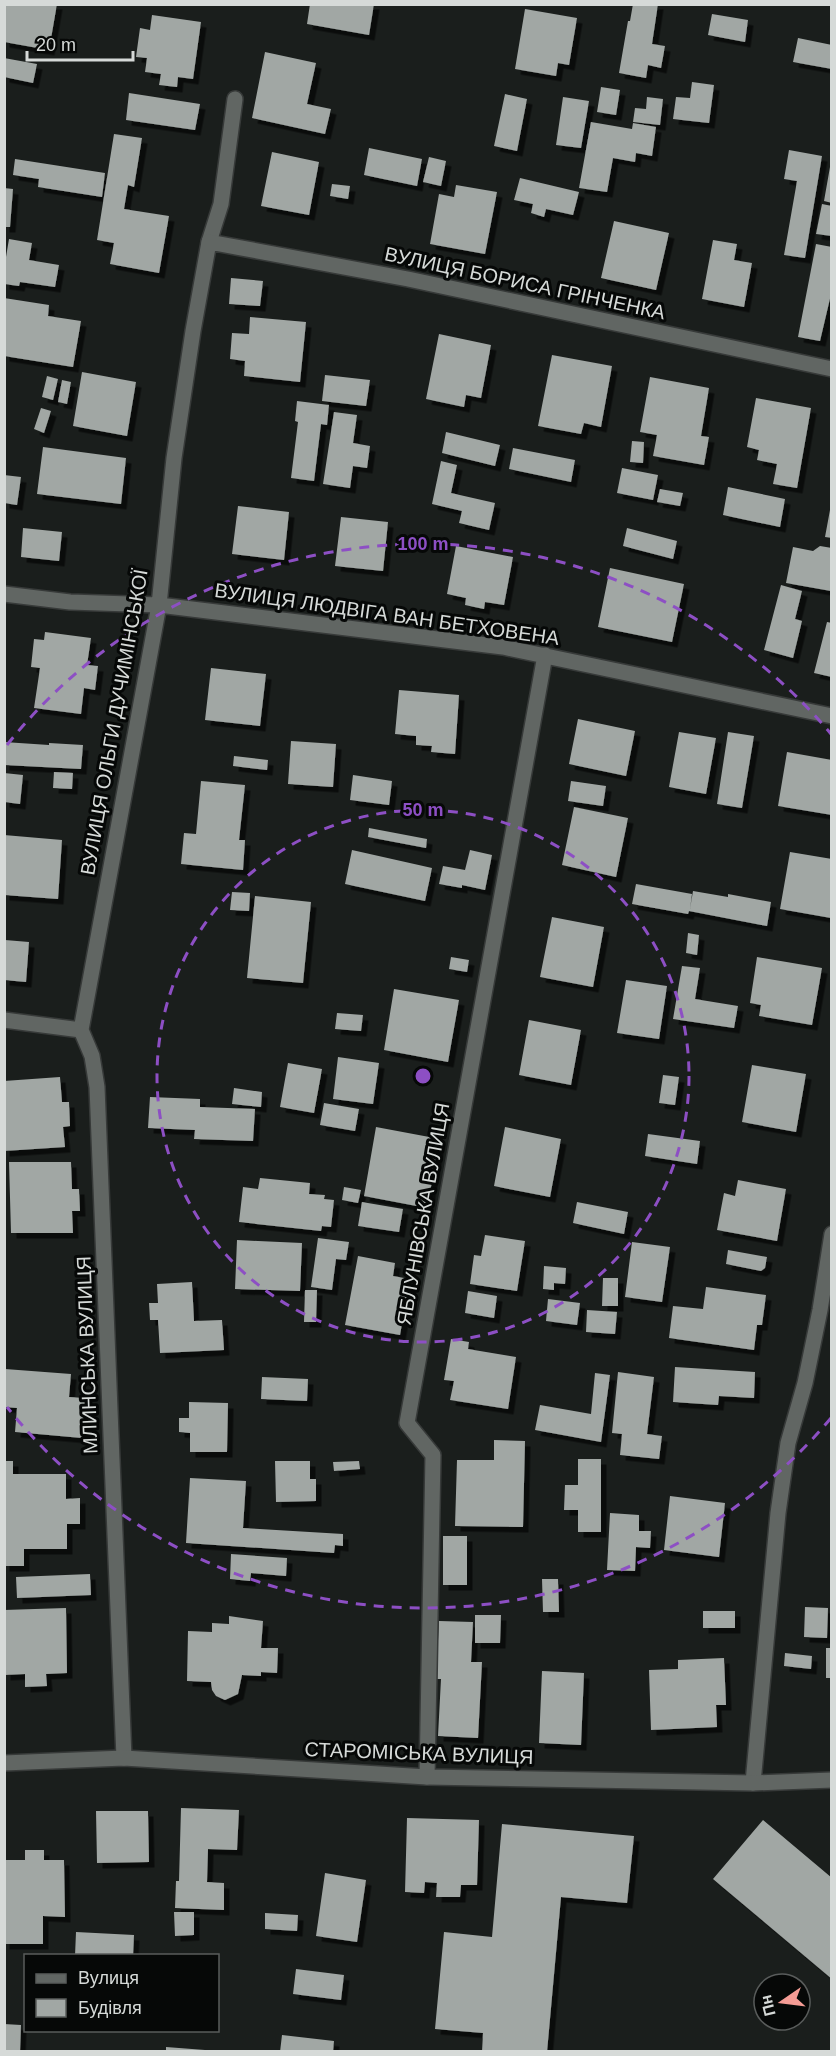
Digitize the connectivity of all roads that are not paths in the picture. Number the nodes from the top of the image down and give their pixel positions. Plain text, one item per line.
1 (235, 99) dead end
2 (209, 243) junction
3 (831, 369) edge
4 (4, 594) edge
5 (159, 605) junction
6 (545, 655) junction
7 (831, 716) edge
8 (4, 1020) edge
9 (81, 1030) junction
10 (831, 1234) edge
11 (124, 1758) junction
12 (4, 1763) edge
13 (427, 1777) junction
14 (831, 1780) edge
15 (753, 1783) junction

1 - 2 street, ВУЛИЦЯ ОЛЬГИ ДУЧИМІНСЬКОЇ
2 - 3 street, ВУЛИЦЯ БОРИСА ГРІНЧЕНКА
2 - 5 street, ВУЛИЦЯ ОЛЬГИ ДУЧИМІНСЬКОЇ
4 - 5 street, ВУЛИЦЯ ЛЮДВІГА ВАН БЕТХОВЕНА
5 - 6 street, ВУЛИЦЯ ЛЮДВІГА ВАН БЕТХОВЕНА
5 - 9 street, ВУЛИЦЯ ОЛЬГИ ДУЧИМІНСЬКОЇ
6 - 7 street, ВУЛИЦЯ ЛЮДВІГА ВАН БЕТХОВЕНА
6 - 13 street, ЯБЛУНІВСЬКА ВУЛИЦЯ
8 - 9 street
9 - 11 street, МЛИНСЬКА ВУЛИЦЯ
10 - 15 street
11 - 12 street, СТАРОМІСЬКА ВУЛИЦЯ
11 - 13 street, СТАРОМІСЬКА ВУЛИЦЯ
13 - 15 street, СТАРОМІСЬКА ВУЛИЦЯ
14 - 15 street, СТАРОМІСЬКА ВУЛИЦЯ

